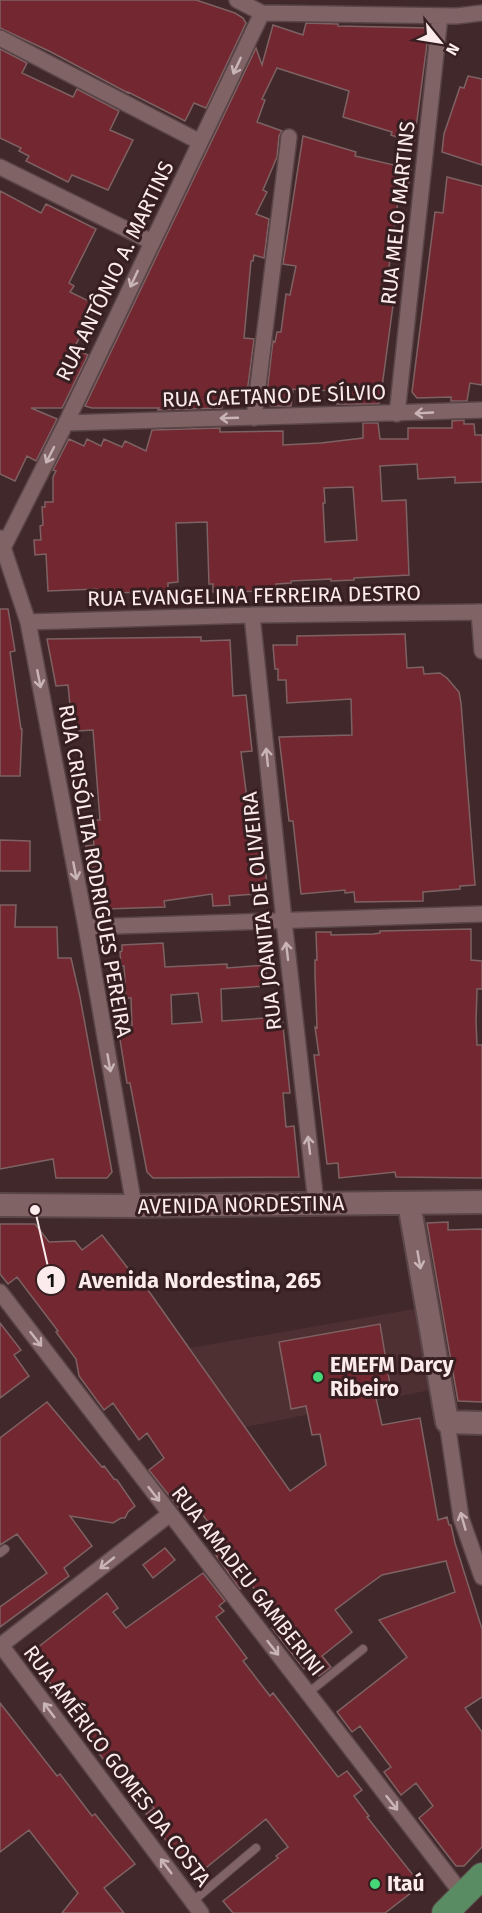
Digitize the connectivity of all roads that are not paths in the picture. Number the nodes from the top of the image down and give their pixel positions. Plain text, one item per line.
1 (237, 0) edge
2 (262, 13) junction
3 (482, 13) edge
4 (440, 16) junction
5 (457, 16) junction
6 (482, 26) edge
7 (0, 38) edge
8 (289, 137) dead end
9 (200, 142) junction
10 (0, 167) edge
11 (152, 242) junction
12 (482, 410) edge
13 (397, 414) junction
14 (254, 418) junction
15 (66, 423) junction
16 (1, 546) edge
17 (481, 612) edge
18 (252, 615) junction
19 (27, 622) junction
20 (482, 651) edge
21 (482, 914) edge
22 (284, 921) junction
23 (86, 927) junction
24 (482, 1202) edge
25 (316, 1203) junction
26 (409, 1203) junction
27 (0, 1205) edge
28 (134, 1206) junction
29 (0, 1292) edge
30 (447, 1422) junction
31 (482, 1423) edge
32 (170, 1514) junction
33 (482, 1576) edge
34 (0, 1645) edge
35 (363, 1649) dead end
36 (308, 1693) junction
37 (256, 1848) dead end
38 (482, 1876) edge
39 (463, 1895) junction
40 (196, 1907) edge
41 (445, 1913) edge

1 - 2 street
2 - 4 street
2 -> 9 street, RUA ANTÔNIO A. MARTINS
3 - 5 street
4 - 5 street
4 - 13 street, RUA MELO MARTINS
5 - 6 street
7 - 9 street
8 - 14 street
9 - 11 street, RUA ANTÔNIO A. MARTINS
10 - 11 street
11 -> 15 street, RUA ANTÔNIO A. MARTINS
12 -> 13 street, RUA CAETANO DE SÍLVIO
13 - 14 street, RUA CAETANO DE SÍLVIO
14 -> 15 street, RUA CAETANO DE SÍLVIO
15 -> 16 street, RUA ANTÔNIO A. MARTINS
16 - 19 street, RUA CRISÓLITA RODRIGUES PEREIRA
17 - 18 street, RUA EVANGELINA FERREIRA DESTRO
17 - 20 street
18 - 19 street, RUA EVANGELINA FERREIRA DESTRO
22 -> 18 street, RUA JOANITA DE OLIVEIRA
19 -> 23 street, RUA CRISÓLITA RODRIGUES PEREIRA
21 - 22 street
22 - 23 street
25 -> 22 street, RUA JOANITA DE OLIVEIRA
23 -> 28 street, RUA CRISÓLITA RODRIGUES PEREIRA
24 - 26 main road, AVENIDA NORDESTINA
25 - 26 main road, AVENIDA NORDESTINA
25 - 28 main road, AVENIDA NORDESTINA
26 -> 30 main road
27 - 28 main road, AVENIDA NORDESTINA
29 -> 32 street, RUA AMADEU GAMBERINI
30 - 31 main road
33 -> 30 street
32 -> 34 street
32 -> 36 street, RUA AMADEU GAMBERINI
40 -> 34 street, RUA AMÉRICO GOMES DA COSTA
35 - 36 lane
36 -> 39 street, RUA AMADEU GAMBERINI
37 - 40 lane
38 - 39 main road
39 - 41 main road

